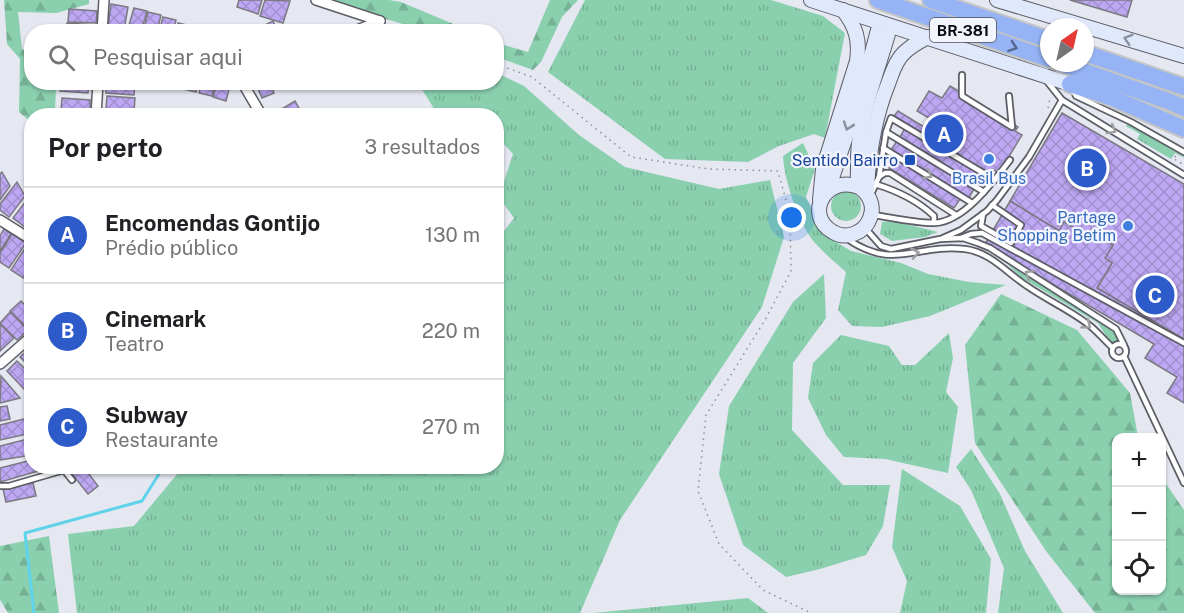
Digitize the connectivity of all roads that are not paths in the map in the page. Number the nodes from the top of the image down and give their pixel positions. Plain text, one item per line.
1 (104, 0) edge
2 (316, 0) edge
3 (811, 0) edge
4 (878, 0) edge
5 (931, 0) edge
6 (998, 0) edge
7 (843, 10) junction
8 (102, 24) edge
9 (372, 24) edge
10 (928, 37) junction
11 (1040, 37) edge
12 (1040, 56) edge
13 (1094, 56) edge
14 (1184, 56) edge
15 (1086, 72) edge
16 (962, 75) dead end
17 (1046, 77) junction
18 (1070, 84) junction
19 (1184, 87) edge
20 (98, 90) edge
21 (246, 90) edge
22 (1008, 96) dead end
23 (1062, 100) junction
24 (96, 108) edge
25 (257, 108) edge
26 (1184, 108) edge
27 (1184, 129) edge
28 (886, 132) junction
29 (883, 148) junction
30 (1184, 152) edge
31 (1010, 160) dead end
32 (1184, 175) edge
33 (879, 177) junction
34 (995, 180) junction
35 (828, 190) junction
36 (868, 191) junction
37 (984, 192) junction
38 (820, 202) junction
39 (972, 203) junction
40 (992, 205) junction
41 (983, 213) junction
42 (872, 214) junction
43 (956, 215) junction
44 (0, 220) edge
45 (934, 223) junction
46 (865, 227) junction
47 (24, 235) edge
48 (841, 235) junction
49 (961, 238) junction
50 (940, 239) junction
51 (24, 343) edge
52 (1184, 343) edge
53 (1124, 345) junction
54 (1112, 347) junction
55 (1124, 356) junction
56 (0, 364) edge
57 (50, 474) edge
58 (67, 474) edge
59 (72, 480) dead end
60 (1184, 483) edge
61 (0, 486) edge

1 - 8 street
2 - 9 street
3 - 7 main road, BR-381
4 -> 12 highway, BR-381
5 - 11 highway, BR-381
14 -> 6 main road, BR-381
7 - 10 main road, BR-381
7 - 38 main road
10 - 17 main road, BR-381
10 - 36 main road
13 - 19 highway
15 - 26 highway
16 - 22 lane
17 - 18 main road, BR-381
17 - 23 lane
18 - 27 highway, BR-381
18 - 30 lane
20 - 24 street
21 - 25 street
23 -> 32 lane
23 - 40 lane
28 - 29 lane
28 - 34 lane
28 - 37 lane
29 - 33 lane
29 -> 39 lane
31 - 34 lane
33 - 36 lane
33 - 43 lane
34 - 37 lane
35 - 36 main road
36 -> 35 main road
35 - 38 main road
36 - 42 main road
36 - 45 lane
37 - 39 lane
38 - 48 main road
39 - 43 lane
40 - 41 lane
40 - 41 lane
41 - 50 lane
42 - 45 lane
42 - 46 main road
43 - 45 lane
44 - 47 street
46 - 48 main road
46 - 50 lane
48 -> 54 lane
49 - 50 lane
49 - 52 lane
53 -> 49 lane
51 - 56 street
53 - 54 lane
53 - 55 lane
54 - 55 lane
55 - 60 lane
57 - 61 lane
58 - 59 lane

